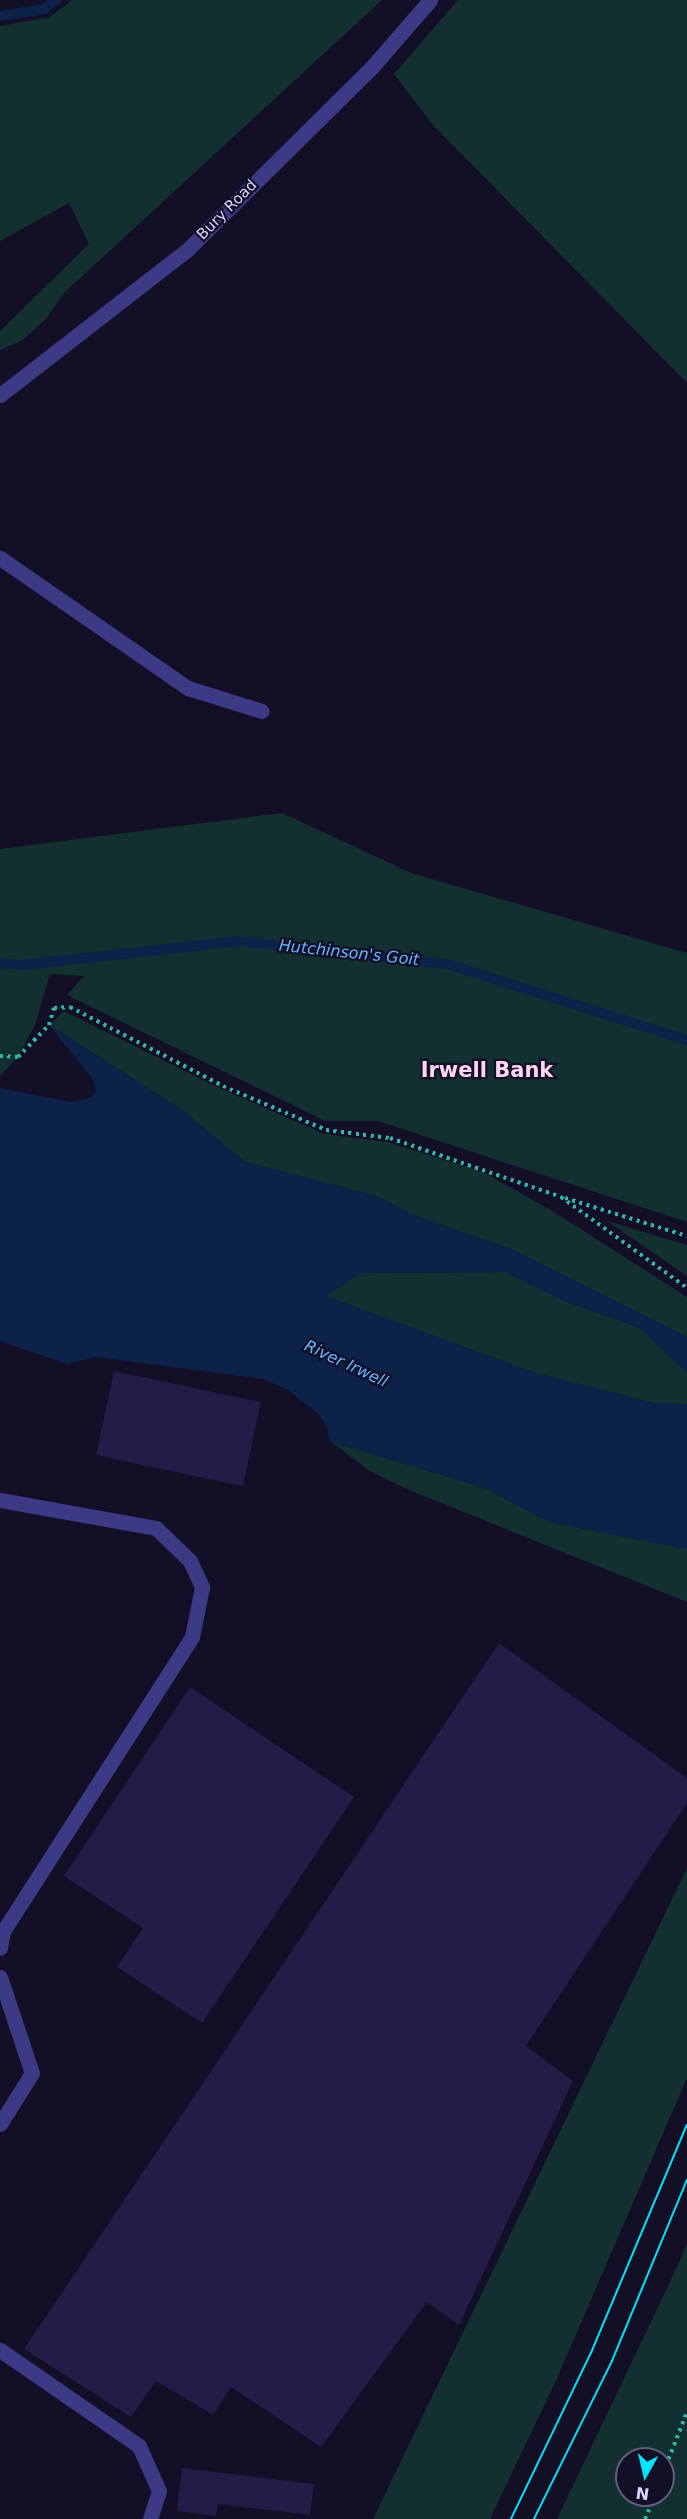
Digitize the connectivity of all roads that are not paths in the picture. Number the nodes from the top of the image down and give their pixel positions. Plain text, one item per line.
1 (430, 0) edge
2 (0, 395) edge
3 (0, 558) edge
4 (262, 711) dead end
5 (0, 1500) edge
6 (1, 1930) edge
7 (0, 1948) edge
8 (0, 1977) edge
9 (0, 2124) edge
10 (0, 2350) edge
11 (150, 2519) edge

1 - 2 street, Bury Road
3 - 4 street
5 - 6 street
6 - 7 street
8 - 9 street
10 - 11 street

